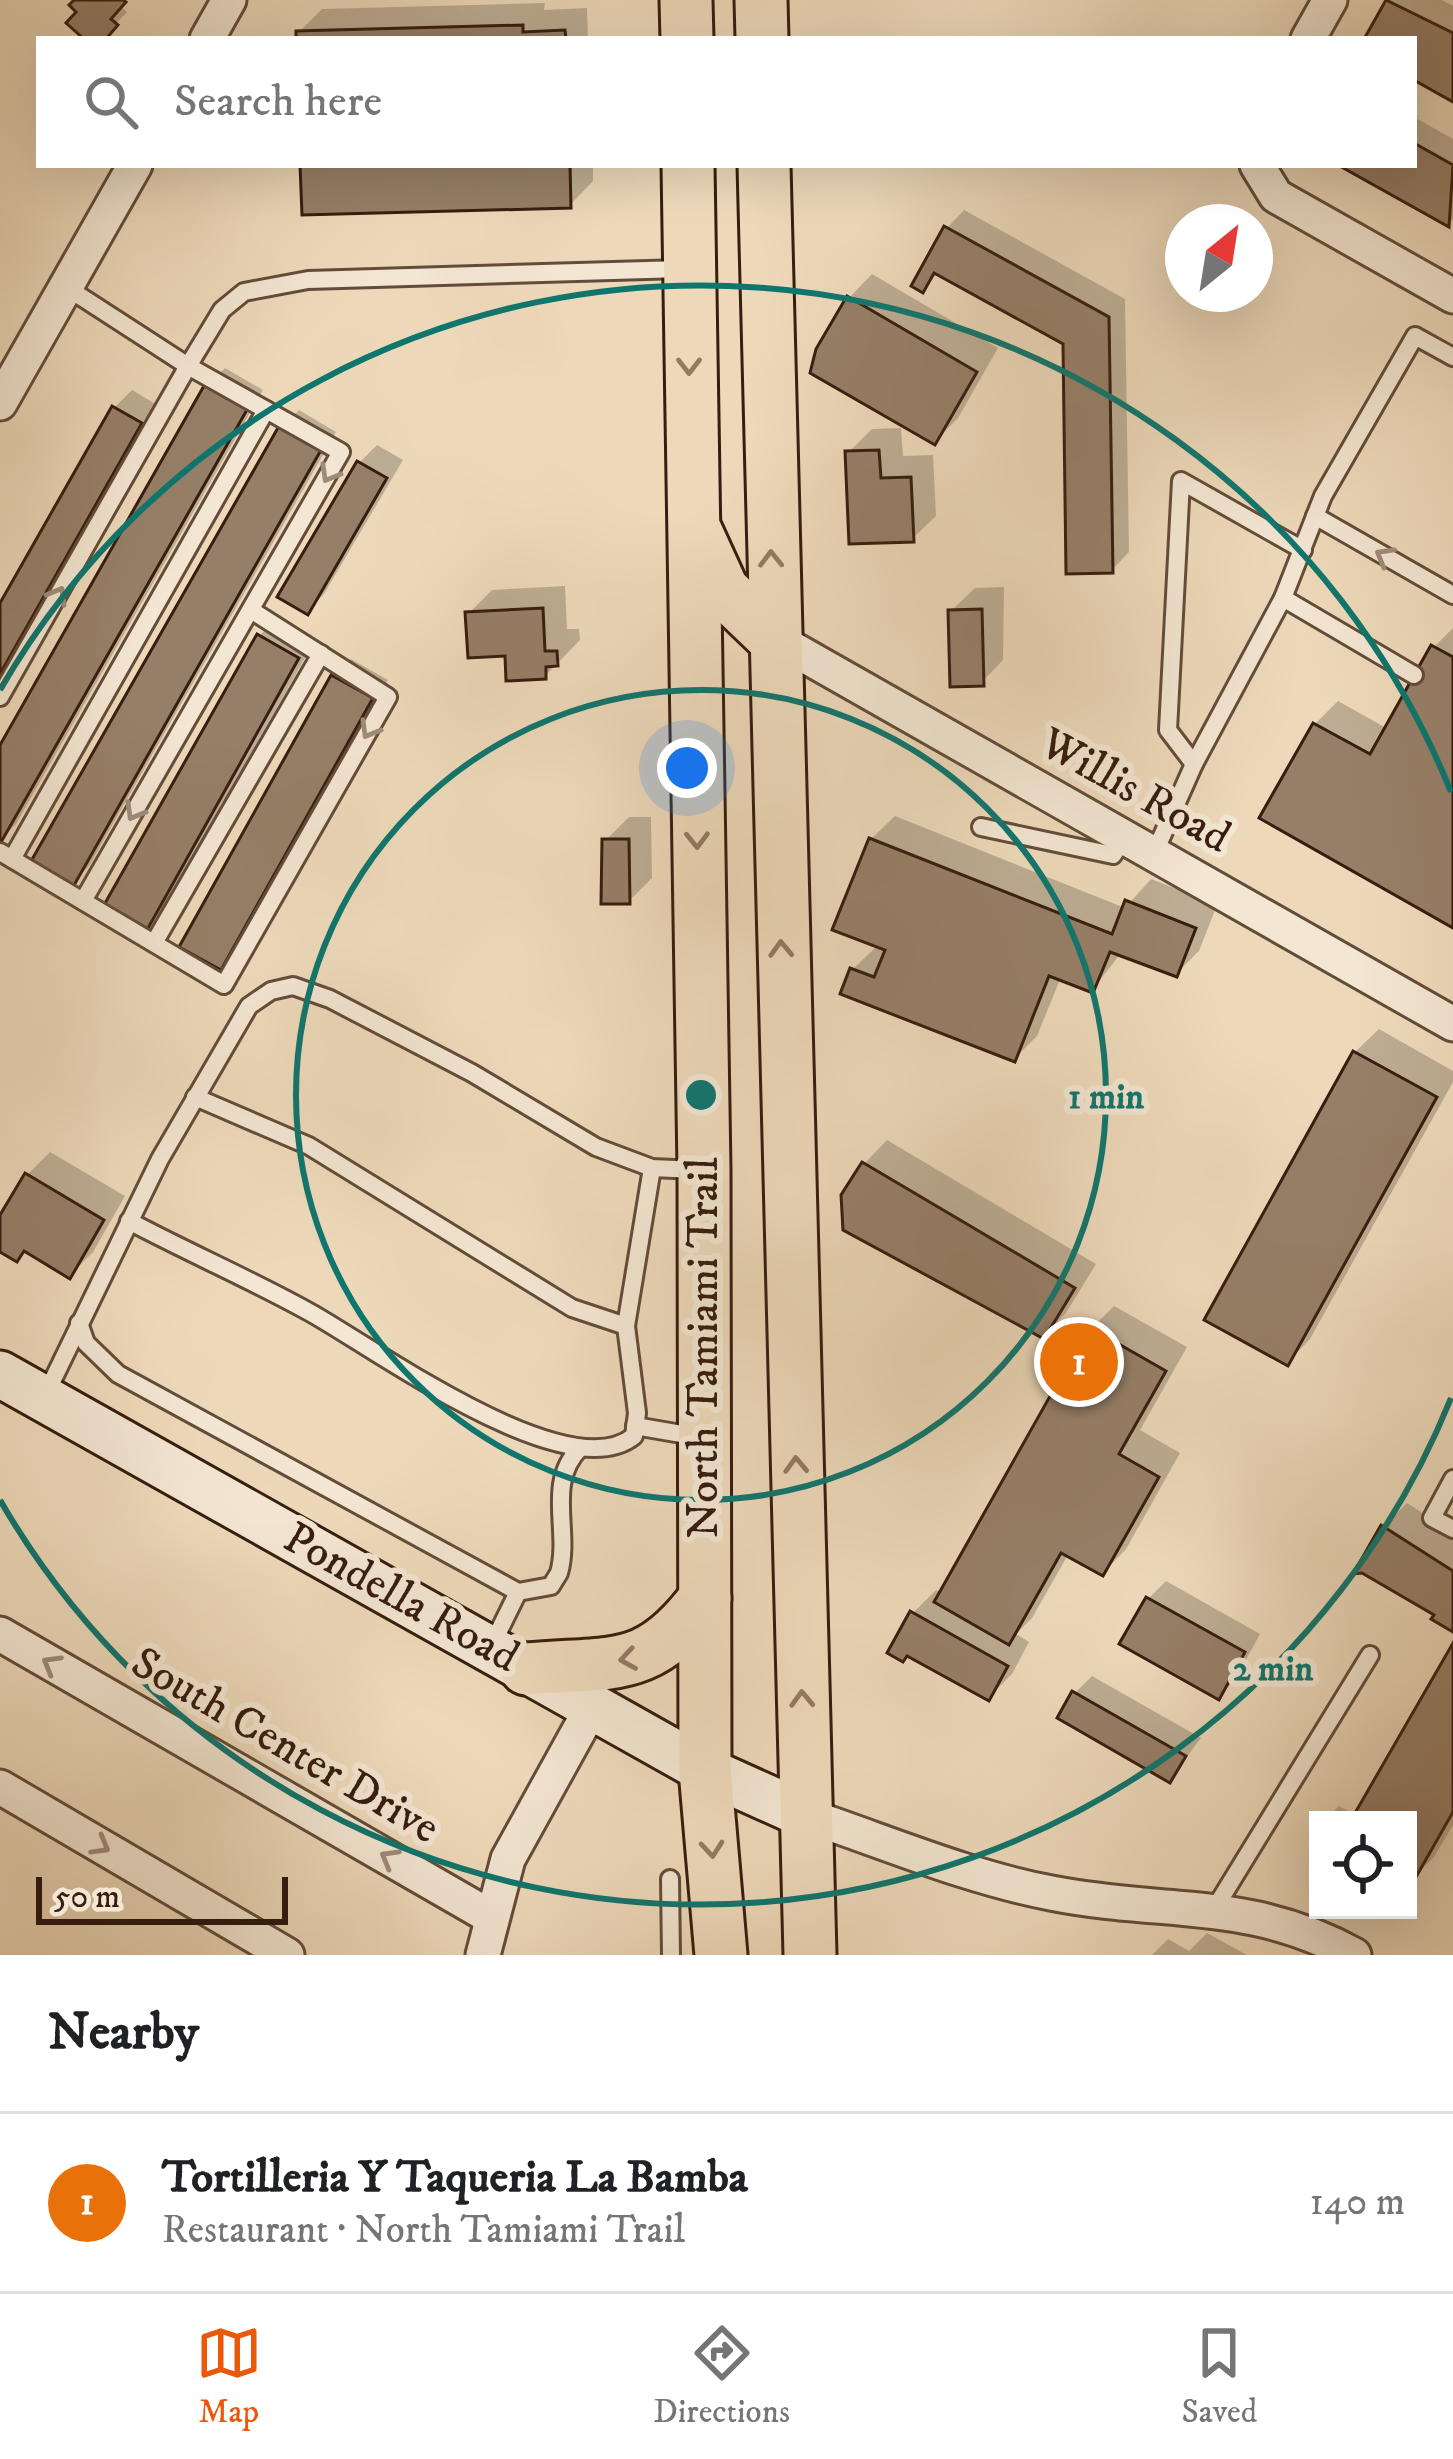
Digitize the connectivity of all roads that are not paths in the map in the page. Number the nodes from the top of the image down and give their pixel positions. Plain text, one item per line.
1 (229, 0) edge
2 (686, 0) edge
3 (761, 0) edge
4 (1330, 0) edge
5 (209, 36) edge
6 (687, 36) edge
7 (762, 36) edge
8 (1310, 36) edge
9 (133, 168) edge
10 (688, 168) edge
11 (764, 168) edge
12 (1259, 168) edge
13 (689, 268) junction
14 (66, 287) junction
15 (1453, 296) edge
16 (1453, 357) edge
17 (188, 366) junction
18 (0, 403) edge
19 (266, 410) junction
20 (690, 515) junction
21 (1316, 516) junction
22 (1304, 550) junction
23 (1453, 595) edge
24 (1283, 598) junction
25 (251, 610) junction
26 (772, 637) junction
27 (321, 654) junction
28 (1414, 675) dead end
29 (0, 697) edge
30 (1194, 764) junction
31 (981, 827) dead end
32 (1140, 845) junction
33 (6, 855) edge
34 (83, 901) junction
35 (154, 943) junction
36 (1453, 1024) edge
37 (195, 1097) junction
38 (652, 1168) junction
39 (704, 1170) junction
40 (130, 1221) junction
41 (80, 1323) junction
42 (626, 1326) junction
43 (0, 1374) edge
44 (44, 1398) junction
45 (635, 1426) junction
46 (705, 1437) junction
47 (580, 1448) junction
48 (1453, 1479) edge
49 (1453, 1529) edge
50 (518, 1592) junction
51 (705, 1598) junction
52 (0, 1634) edge
53 (1370, 1655) dead end
54 (508, 1659) junction
55 (592, 1706) junction
56 (705, 1770) junction
57 (0, 1787) edge
58 (806, 1815) junction
59 (670, 1879) dead end
60 (1214, 1908) junction
61 (491, 1916) junction
62 (704, 1937) edge
63 (286, 1955) edge
64 (483, 1955) edge
65 (671, 1955) edge
66 (810, 1955) edge
67 (1354, 1955) edge

1 - 5 street
2 - 6 main road
3 - 7 main road
4 - 8 street
9 - 14 street
10 - 13 main road, North Tamiami Trail
26 -> 11 main road, North Tamiami Trail
12 - 15 street
13 - 17 lane
13 -> 20 main road, North Tamiami Trail
14 - 17 lane
14 - 18 street
16 - 21 lane
17 - 19 lane
29 -> 17 lane
19 -> 25 lane
19 - 33 lane
20 - 26 main road
20 -> 39 main road, North Tamiami Trail
21 - 22 lane
23 -> 21 lane
22 - 24 lane
22 - 30 lane
24 - 28 lane
24 - 30 lane
25 - 27 lane
25 -> 34 lane
26 - 32 street, Willis Road
58 -> 26 main road, North Tamiami Trail
27 - 35 lane
27 -> 35 lane
30 - 32 lane
31 - 32 lane
32 - 36 street, Willis Road
33 - 34 lane
34 - 35 lane
37 - 38 lane
37 - 40 lane
37 - 42 lane
38 - 39 lane
38 - 42 lane
39 - 46 main road, North Tamiami Trail
40 - 41 lane
40 - 47 lane
41 - 44 lane
41 - 50 lane
42 - 45 lane
43 - 44 main road, Pondella Road
44 - 54 main road, Pondella Road
45 - 46 lane
45 - 47 lane
46 - 51 main road, North Tamiami Trail
47 - 50 lane
48 - 49 lane
50 - 54 lane
51 -> 54 main road
51 - 56 main road, North Tamiami Trail
61 -> 52 street, South Center Drive
53 - 60 lane
54 - 55 main road, Pondella Road
55 - 56 main road, Pondella Road
55 - 61 street
56 - 58 main road, Pondella Road
56 -> 62 main road, North Tamiami Trail
57 -> 63 street
58 - 60 street
58 - 66 main road, North Tamiami Trail
59 - 62 lane
60 - 67 street
61 - 64 street
62 - 65 lane

